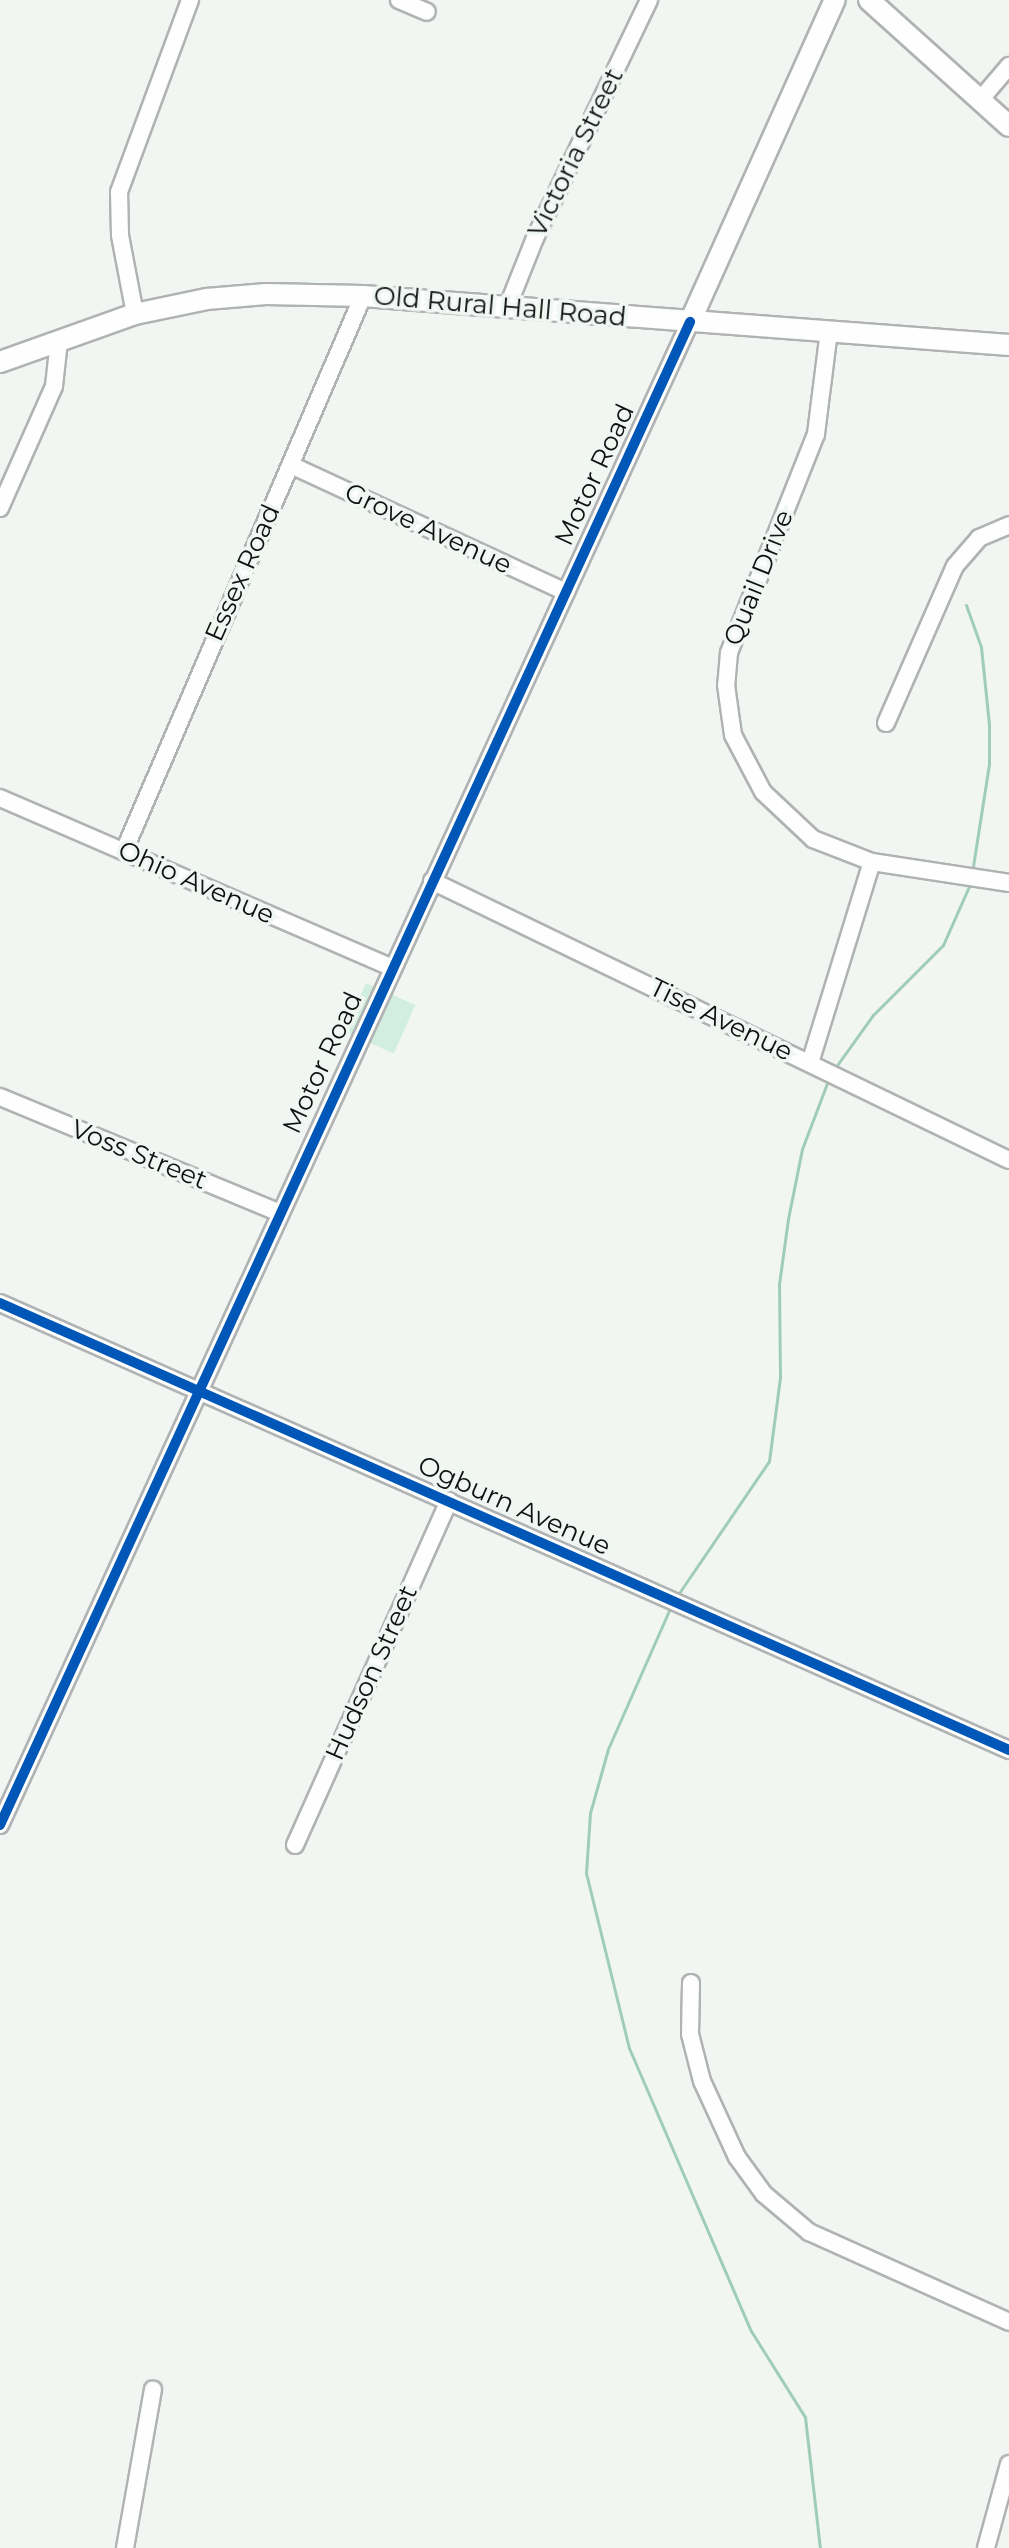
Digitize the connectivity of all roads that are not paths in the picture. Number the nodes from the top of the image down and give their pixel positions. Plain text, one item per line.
1 (190, 0) edge
2 (399, 0) edge
3 (649, 0) edge
4 (835, 0) edge
5 (869, 0) edge
6 (427, 12) dead end
7 (1009, 66) edge
8 (980, 100) junction
9 (1009, 126) edge
10 (363, 296) junction
11 (507, 308) junction
12 (135, 314) junction
13 (690, 322) junction
14 (829, 331) junction
15 (59, 341) junction
16 (1009, 345) edge
17 (0, 362) edge
18 (291, 465) junction
19 (0, 508) edge
20 (1009, 525) edge
21 (566, 592) junction
22 (886, 723) dead end
23 (0, 798) edge
24 (124, 851) junction
25 (872, 862) junction
26 (432, 881) junction
27 (1009, 883) edge
28 (392, 968) junction
29 (810, 1063) junction
30 (0, 1097) edge
31 (1009, 1160) edge
32 (278, 1212) junction
33 (0, 1303) edge
34 (200, 1391) junction
35 (449, 1501) junction
36 (1009, 1750) edge
37 (0, 1825) edge
38 (295, 1845) dead end
39 (691, 1983) dead end
40 (1009, 2322) edge
41 (153, 2389) dead end
42 (1009, 2464) edge
43 (1002, 2505) edge
44 (125, 2548) edge
45 (986, 2548) edge

1 - 12 street
2 - 6 street
3 - 11 street, Victoria Street
4 - 13 main road, Motor Road
5 - 8 main road
7 - 8 street
8 - 9 main road
10 - 11 main road, Old Rural Hall Road
10 - 12 main road, Old Rural Hall Road
10 - 18 street, Essex Road
11 - 13 main road, Old Rural Hall Road
12 - 15 main road, Old Rural Hall Road
13 - 14 main road, Old Rural Hall Road
13 - 21 street, Motor Road
14 - 16 main road, Old Rural Hall Road
14 - 25 street, Quail Drive
15 - 17 main road, Old Rural Hall Road
15 - 19 street
18 - 21 street, Grove Avenue
18 - 24 street, Essex Road
20 - 22 street
21 - 26 street, Motor Road
23 - 24 street, Ohio Avenue
24 - 28 street, Ohio Avenue
25 - 27 street, Quail Drive
25 - 29 street
26 - 28 street, Motor Road
26 - 29 street, Tise Avenue
28 - 32 street, Motor Road
29 - 31 street, Tise Avenue
30 - 32 street, Voss Street
32 - 34 street, Motor Road
33 - 34 street, Ogburn Avenue
34 - 35 street, Ogburn Avenue
34 - 37 street, Motor Road
35 - 36 street, Ogburn Avenue
35 - 38 street, Hudson Street
39 - 40 street
41 - 44 street
42 - 43 street
43 - 45 street

